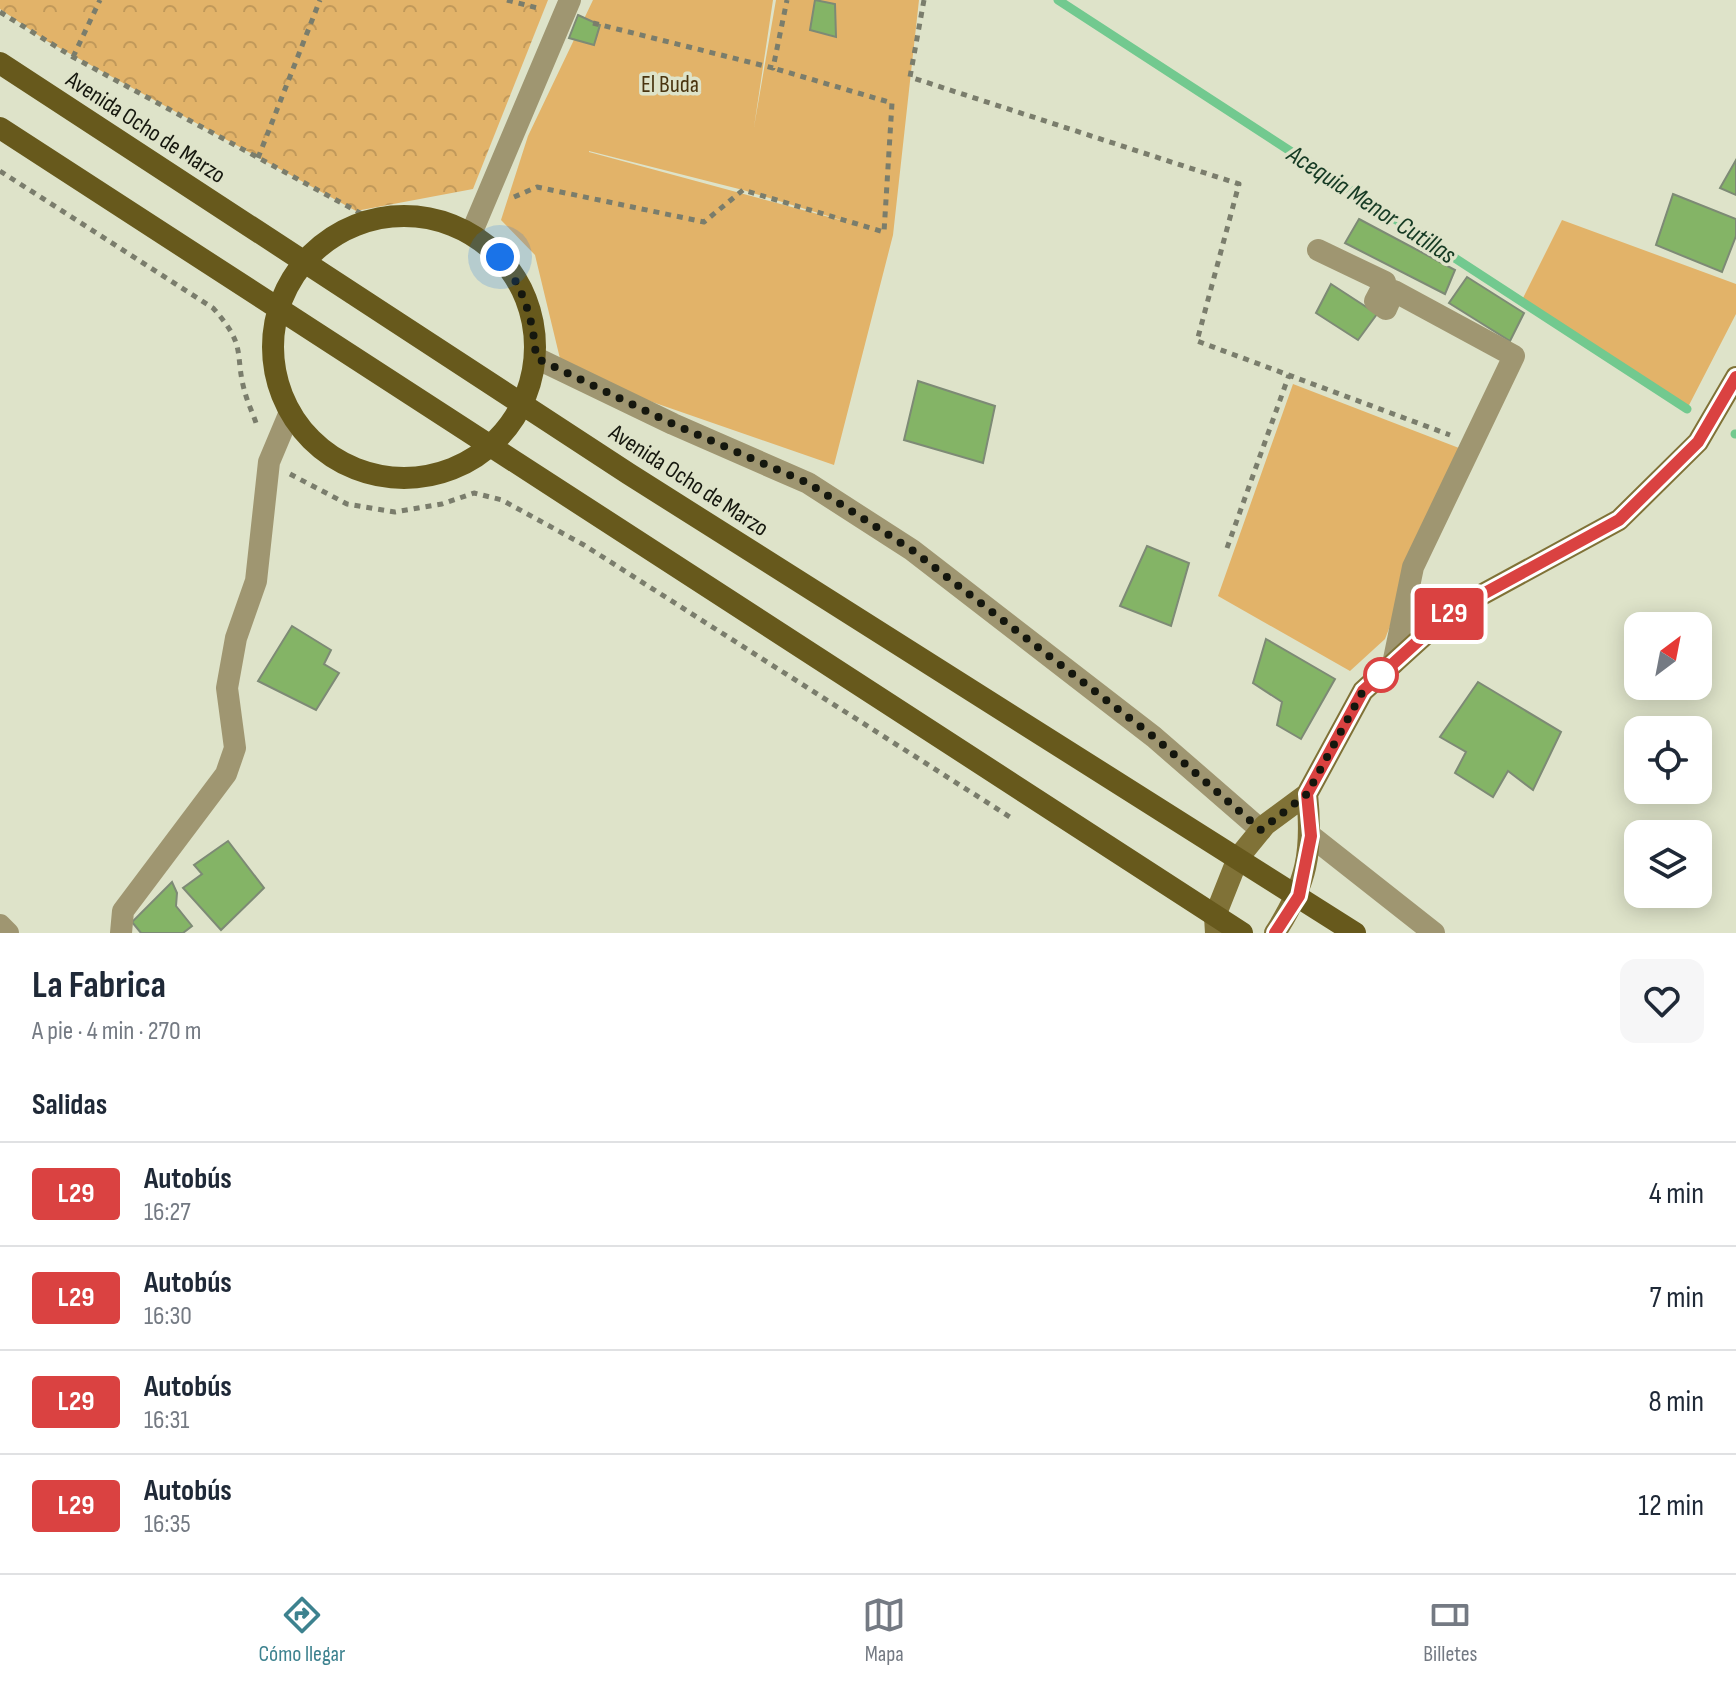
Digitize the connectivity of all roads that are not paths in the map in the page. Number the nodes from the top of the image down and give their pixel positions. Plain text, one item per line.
1 (566, 8) edge
2 (0, 63) edge
3 (0, 128) edge
4 (474, 224) junction
5 (1318, 250) dead end
6 (305, 260) junction
7 (280, 308) junction
8 (536, 358) junction
9 (1736, 377) edge
10 (524, 404) junction
11 (290, 412) junction
12 (490, 448) junction
13 (1393, 664) junction
14 (1307, 794) junction
15 (1261, 830) junction
16 (1311, 836) junction
17 (1238, 858) junction
18 (1299, 896) junction
19 (0, 925) edge
20 (1216, 925) edge
21 (8, 933) edge
22 (121, 933) edge
23 (1242, 933) edge
24 (1275, 933) edge
25 (1355, 933) edge
26 (1434, 933) edge

1 - 4 street
2 - 6 main road, Avenida Ocho de Marzo
3 - 7 main road
4 - 6 main road
4 - 8 main road
5 - 13 street
6 - 7 main road
6 - 10 main road, Avenida Ocho de Marzo
7 - 11 main road
7 - 12 main road
8 - 10 main road
8 - 15 street
9 - 13 main road
10 - 12 main road
10 - 17 main road, Avenida Ocho de Marzo
11 - 12 main road
11 - 22 street
12 - 20 main road
13 - 14 main road
14 - 15 main road
14 - 16 main road
15 - 17 main road
16 - 18 main road
16 - 26 street
17 - 18 main road, Avenida Ocho de Marzo
17 - 20 main road
18 - 24 main road
18 - 25 main road, Avenida Ocho de Marzo
19 - 21 street
20 - 23 main road

